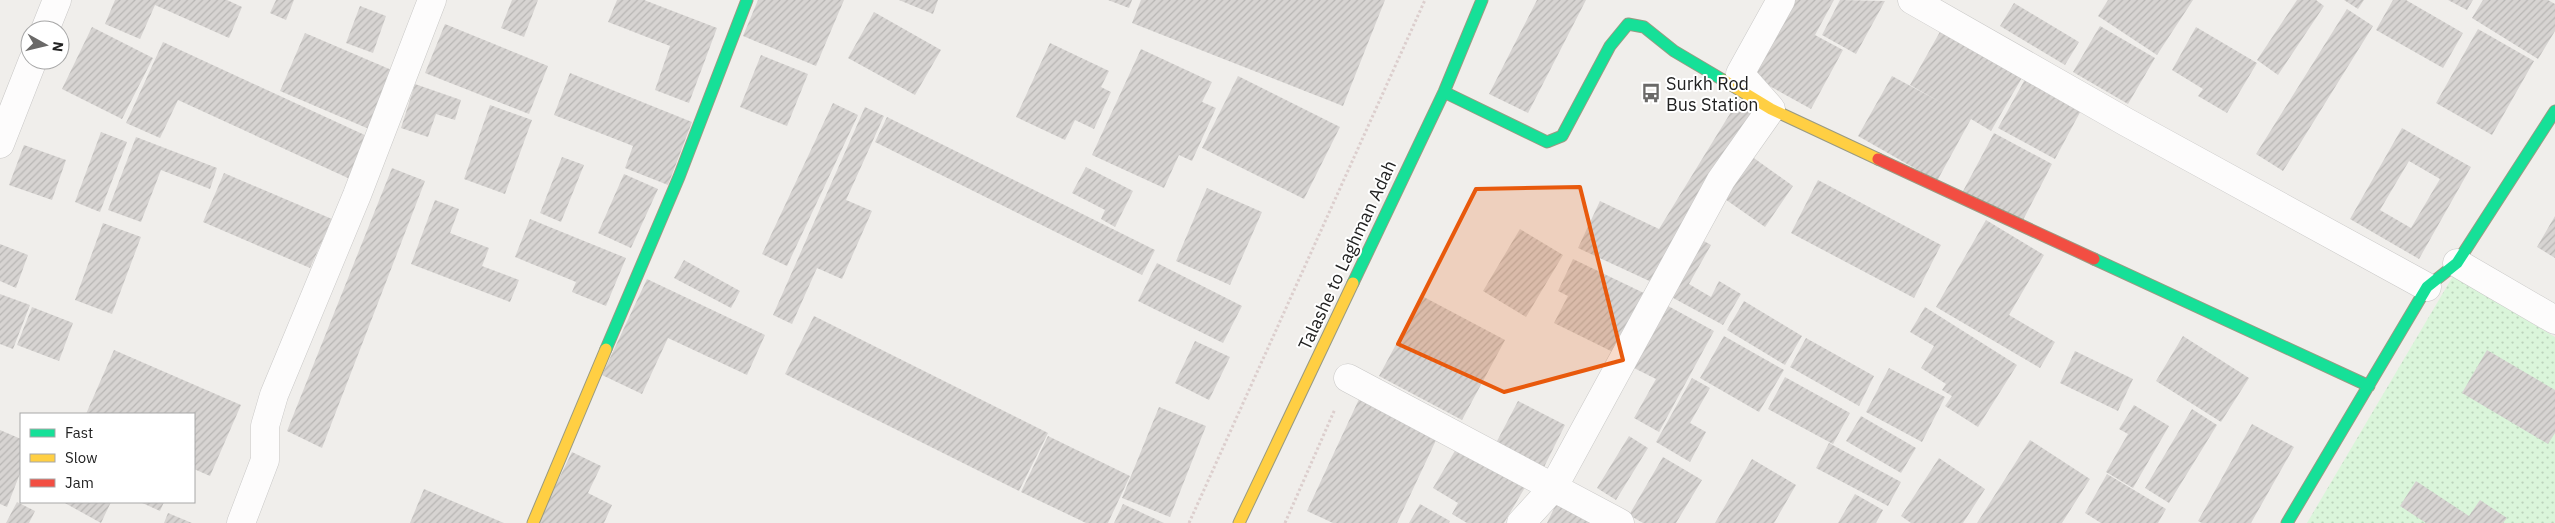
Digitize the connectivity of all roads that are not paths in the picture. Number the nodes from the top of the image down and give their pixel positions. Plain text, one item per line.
1 (57, 0) edge
2 (432, 0) edge
3 (747, 0) edge
4 (1482, 0) edge
5 (1781, 0) edge
6 (1912, 0) edge
7 (49, 20) edge
8 (29, 70) edge
9 (1444, 92) junction
10 (1771, 110) junction
11 (2555, 111) edge
12 (0, 144) edge
13 (2457, 263) junction
14 (2426, 287) junction
15 (2555, 320) edge
16 (1348, 378) dead end
17 (2369, 386) junction
18 (1553, 488) junction
19 (241, 523) edge
20 (533, 523) edge
21 (1240, 523) edge
22 (1521, 523) edge
23 (1620, 523) edge
24 (2286, 523) edge

1 - 7 street
2 - 19 street
3 - 20 street
4 - 9 street, Talashe to Laghman Adah
5 - 10 street
6 - 14 street
8 - 12 street
9 - 10 street
9 - 21 street, Talashe to Laghman Adah
10 - 17 street
10 - 18 street
11 - 13 street
13 - 14 street
13 - 15 street
14 - 17 street
16 - 18 street
17 - 24 street
18 - 22 street
18 - 23 street

